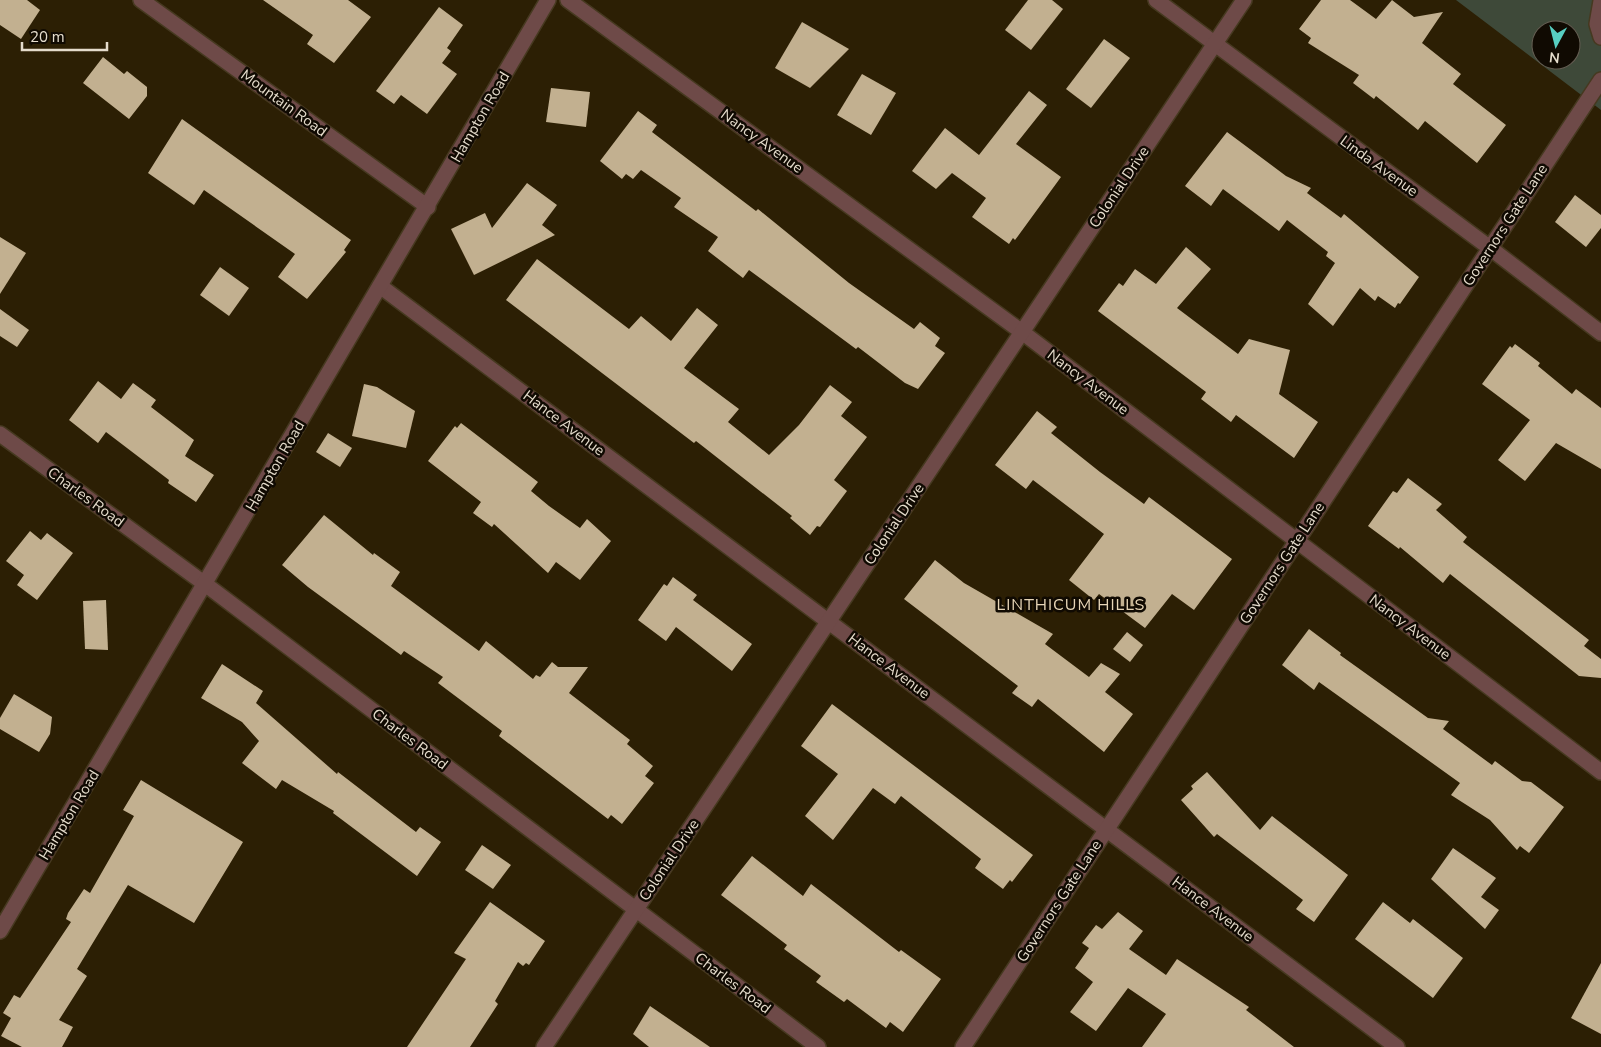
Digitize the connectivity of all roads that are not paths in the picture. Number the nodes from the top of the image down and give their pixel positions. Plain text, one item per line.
1 (140, 0) edge
2 (548, 0) edge
3 (568, 0) edge
4 (1156, 0) edge
5 (1244, 0) edge
6 (1601, 1) edge
7 (1601, 37) edge
8 (1214, 44) junction
9 (1601, 80) edge
10 (428, 207) junction
11 (1490, 248) junction
12 (380, 286) junction
13 (1022, 332) junction
14 (1601, 334) edge
15 (0, 434) edge
16 (1297, 541) junction
17 (205, 584) junction
18 (829, 621) junction
19 (1601, 772) edge
20 (1106, 829) junction
21 (636, 910) junction
22 (0, 931) edge
23 (544, 1047) edge
24 (818, 1047) edge
25 (963, 1047) edge
26 (1397, 1047) edge

1 - 10 street, Mountain Road
2 - 10 street, Hampton Road
3 - 13 street, Nancy Avenue
4 - 8 street, Linda Avenue
5 - 8 street, Colonial Drive
6 - 7 street
8 - 11 street, Linda Avenue
8 - 13 street, Colonial Drive
9 - 11 street, Governors Gate Lane
10 - 12 street, Hampton Road
11 - 14 street, Linda Avenue
11 - 16 street, Governors Gate Lane
12 - 17 street, Hampton Road
12 - 18 street, Hance Avenue
13 - 16 street, Nancy Avenue
13 - 18 street, Colonial Drive
15 - 17 street, Charles Road
16 - 19 street, Nancy Avenue
16 - 20 street, Governors Gate Lane
17 - 21 street, Charles Road
17 - 22 street, Hampton Road
18 - 20 street, Hance Avenue
18 - 21 street, Colonial Drive
20 - 25 street, Governors Gate Lane
20 - 26 street, Hance Avenue
21 - 23 street, Colonial Drive
21 - 24 street, Charles Road

